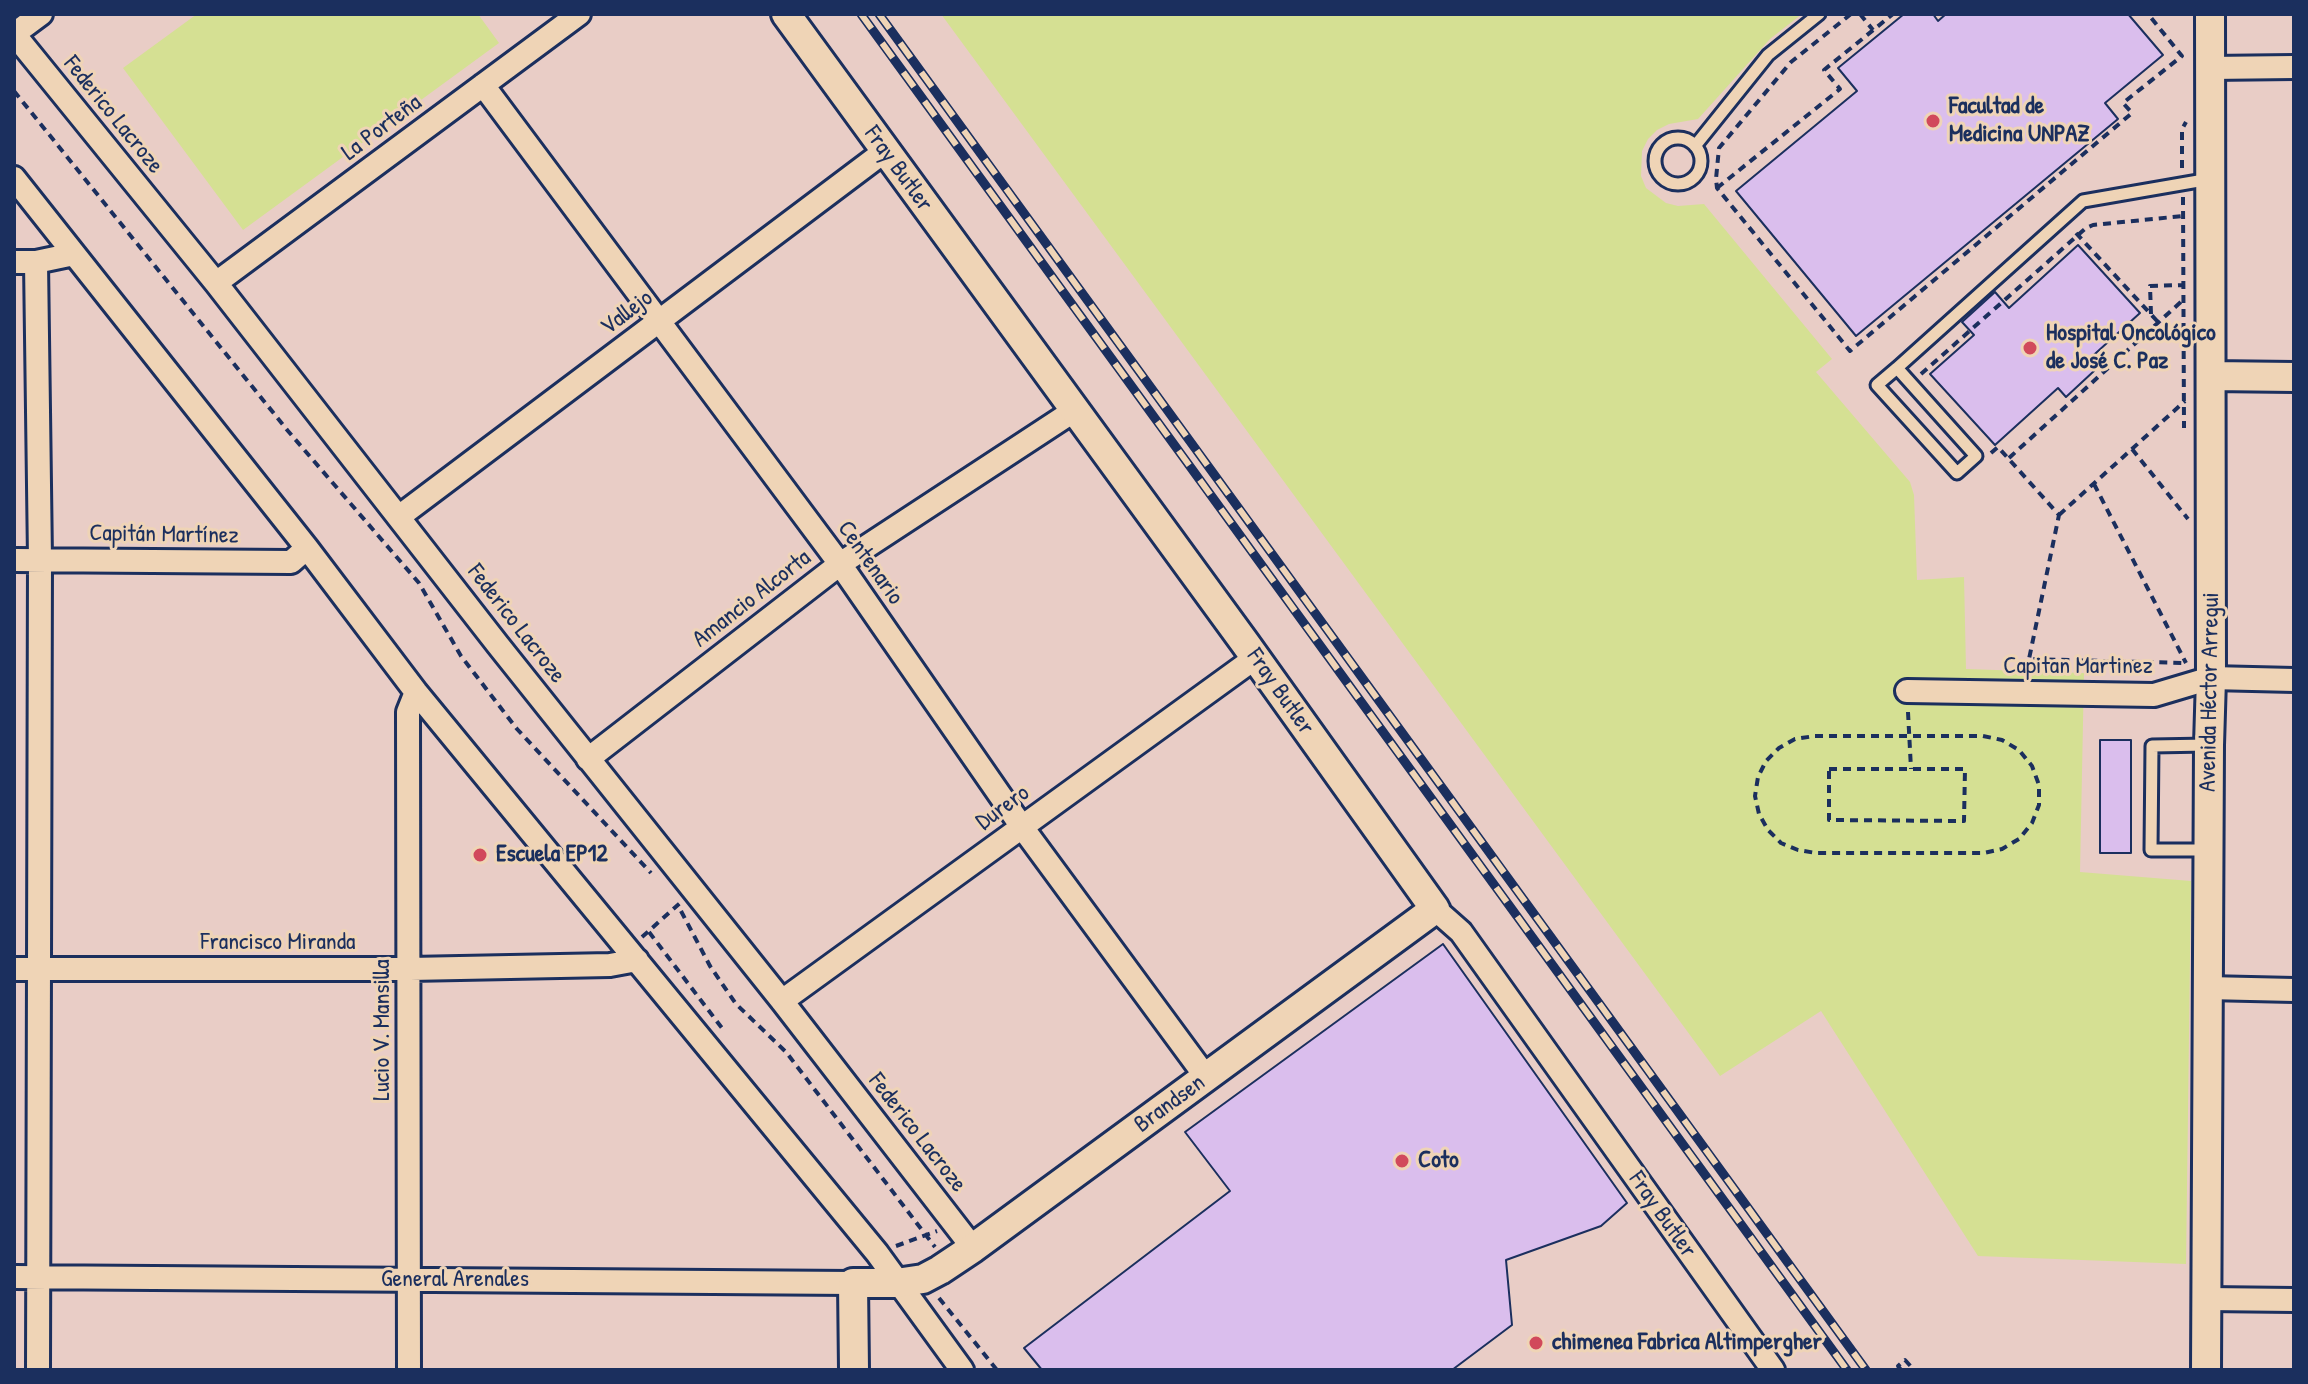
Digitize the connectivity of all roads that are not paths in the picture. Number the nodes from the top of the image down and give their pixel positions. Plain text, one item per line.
1 (41, 14) edge
2 (579, 14) edge
3 (786, 14) edge
4 (1819, 14) edge
5 (2210, 14) edge
6 (14, 34) edge
7 (2294, 67) edge
8 (2210, 68) junction
9 (483, 85) junction
10 (1695, 146) junction
11 (885, 151) junction
12 (14, 178) edge
13 (2211, 179) junction
14 (74, 254) junction
15 (25, 262) edge
16 (216, 283) junction
17 (660, 321) junction
18 (1897, 368) junction
19 (2212, 376) junction
20 (2294, 377) edge
21 (1075, 410) junction
22 (400, 516) junction
23 (307, 548) junction
24 (40, 559) junction
25 (14, 560) edge
26 (840, 564) junction
27 (1255, 658) junction
28 (2203, 668) junction
29 (2294, 680) edge
30 (1907, 691) road end
31 (416, 692) junction
32 (2209, 745) junction
33 (588, 759) junction
34 (1022, 827) junction
35 (2208, 850) junction
36 (1435, 909) junction
37 (631, 953) junction
38 (14, 969) edge
39 (38, 969) junction
40 (410, 969) junction
41 (2207, 988) junction
42 (2294, 990) edge
43 (782, 1001) junction
44 (1206, 1077) junction
45 (973, 1248) junction
46 (14, 1277) edge
47 (37, 1277) junction
48 (409, 1279) junction
49 (853, 1283) junction
50 (896, 1283) junction
51 (2207, 1299) junction
52 (2294, 1300) edge
53 (38, 1370) edge
54 (409, 1370) edge
55 (854, 1370) edge
56 (962, 1370) edge
57 (1773, 1370) edge
58 (2206, 1370) edge

1 - 6 street
2 - 9 street, La Porteña
3 - 11 street, Fray Butler
4 - 10 lane
5 - 8 street, Avenida Héctor Arregui
6 - 16 street, Federico Lacroze
7 - 8 street
8 - 13 street, Avenida Héctor Arregui
9 - 16 street, La Porteña
9 - 17 street, Centenario
10 - 10 lane
11 - 17 street, Vallejo
11 - 21 street, Fray Butler
12 - 14 street
13 - 18 lane
13 - 19 street, Avenida Héctor Arregui
14 - 15 street
14 - 23 street
15 - 24 street
16 - 22 street, Federico Lacroze
17 - 22 street, Vallejo
17 - 26 street, Centenario
18 - 18 lane
19 - 20 street
19 - 28 street, Avenida Héctor Arregui
21 - 26 street, Amancio Alcorta
21 - 27 street, Fray Butler
22 - 33 street, Federico Lacroze
23 - 24 street, Capitán Martínez
23 - 31 street
24 - 25 street, Capitán Martínez
24 - 39 street
26 - 33 street, Amancio Alcorta
26 - 34 street, Centenario
27 - 34 street, Durero
27 - 36 street, Fray Butler
28 - 29 street, Capitan Martinez
28 - 30 street, Capitan Martinez
28 - 32 street, Avenida Héctor Arregui
31 - 37 street
31 - 40 street, Lucio V. Mansilla
32 - 35 street, Avenida Héctor Arregui
32 - 35 lane
33 - 43 street, Federico Lacroze
34 - 43 street, Durero
34 - 44 street, Centenario
35 - 41 street, Avenida Héctor Arregui
36 - 44 street, Brandsen
36 - 57 street, Fray Butler
37 - 40 street, Francisco Miranda
37 - 50 street
38 - 39 street, Francisco Miranda
39 - 40 street, Francisco Miranda
39 - 47 street
40 - 48 street, Lucio V. Mansilla
41 - 42 street
41 - 51 street, Avenida Héctor Arregui
43 - 45 street, Federico Lacroze
44 - 45 street, Brandsen
45 - 50 street, Brandsen
46 - 47 street, General Arenales
47 - 48 street, General Arenales
47 - 53 street
48 - 49 street, General Arenales
48 - 54 street, Lucio V. Mansilla
49 - 50 street, General Arenales
49 - 55 street
50 - 56 street
51 - 52 street
51 - 58 street, Avenida Héctor Arregui

